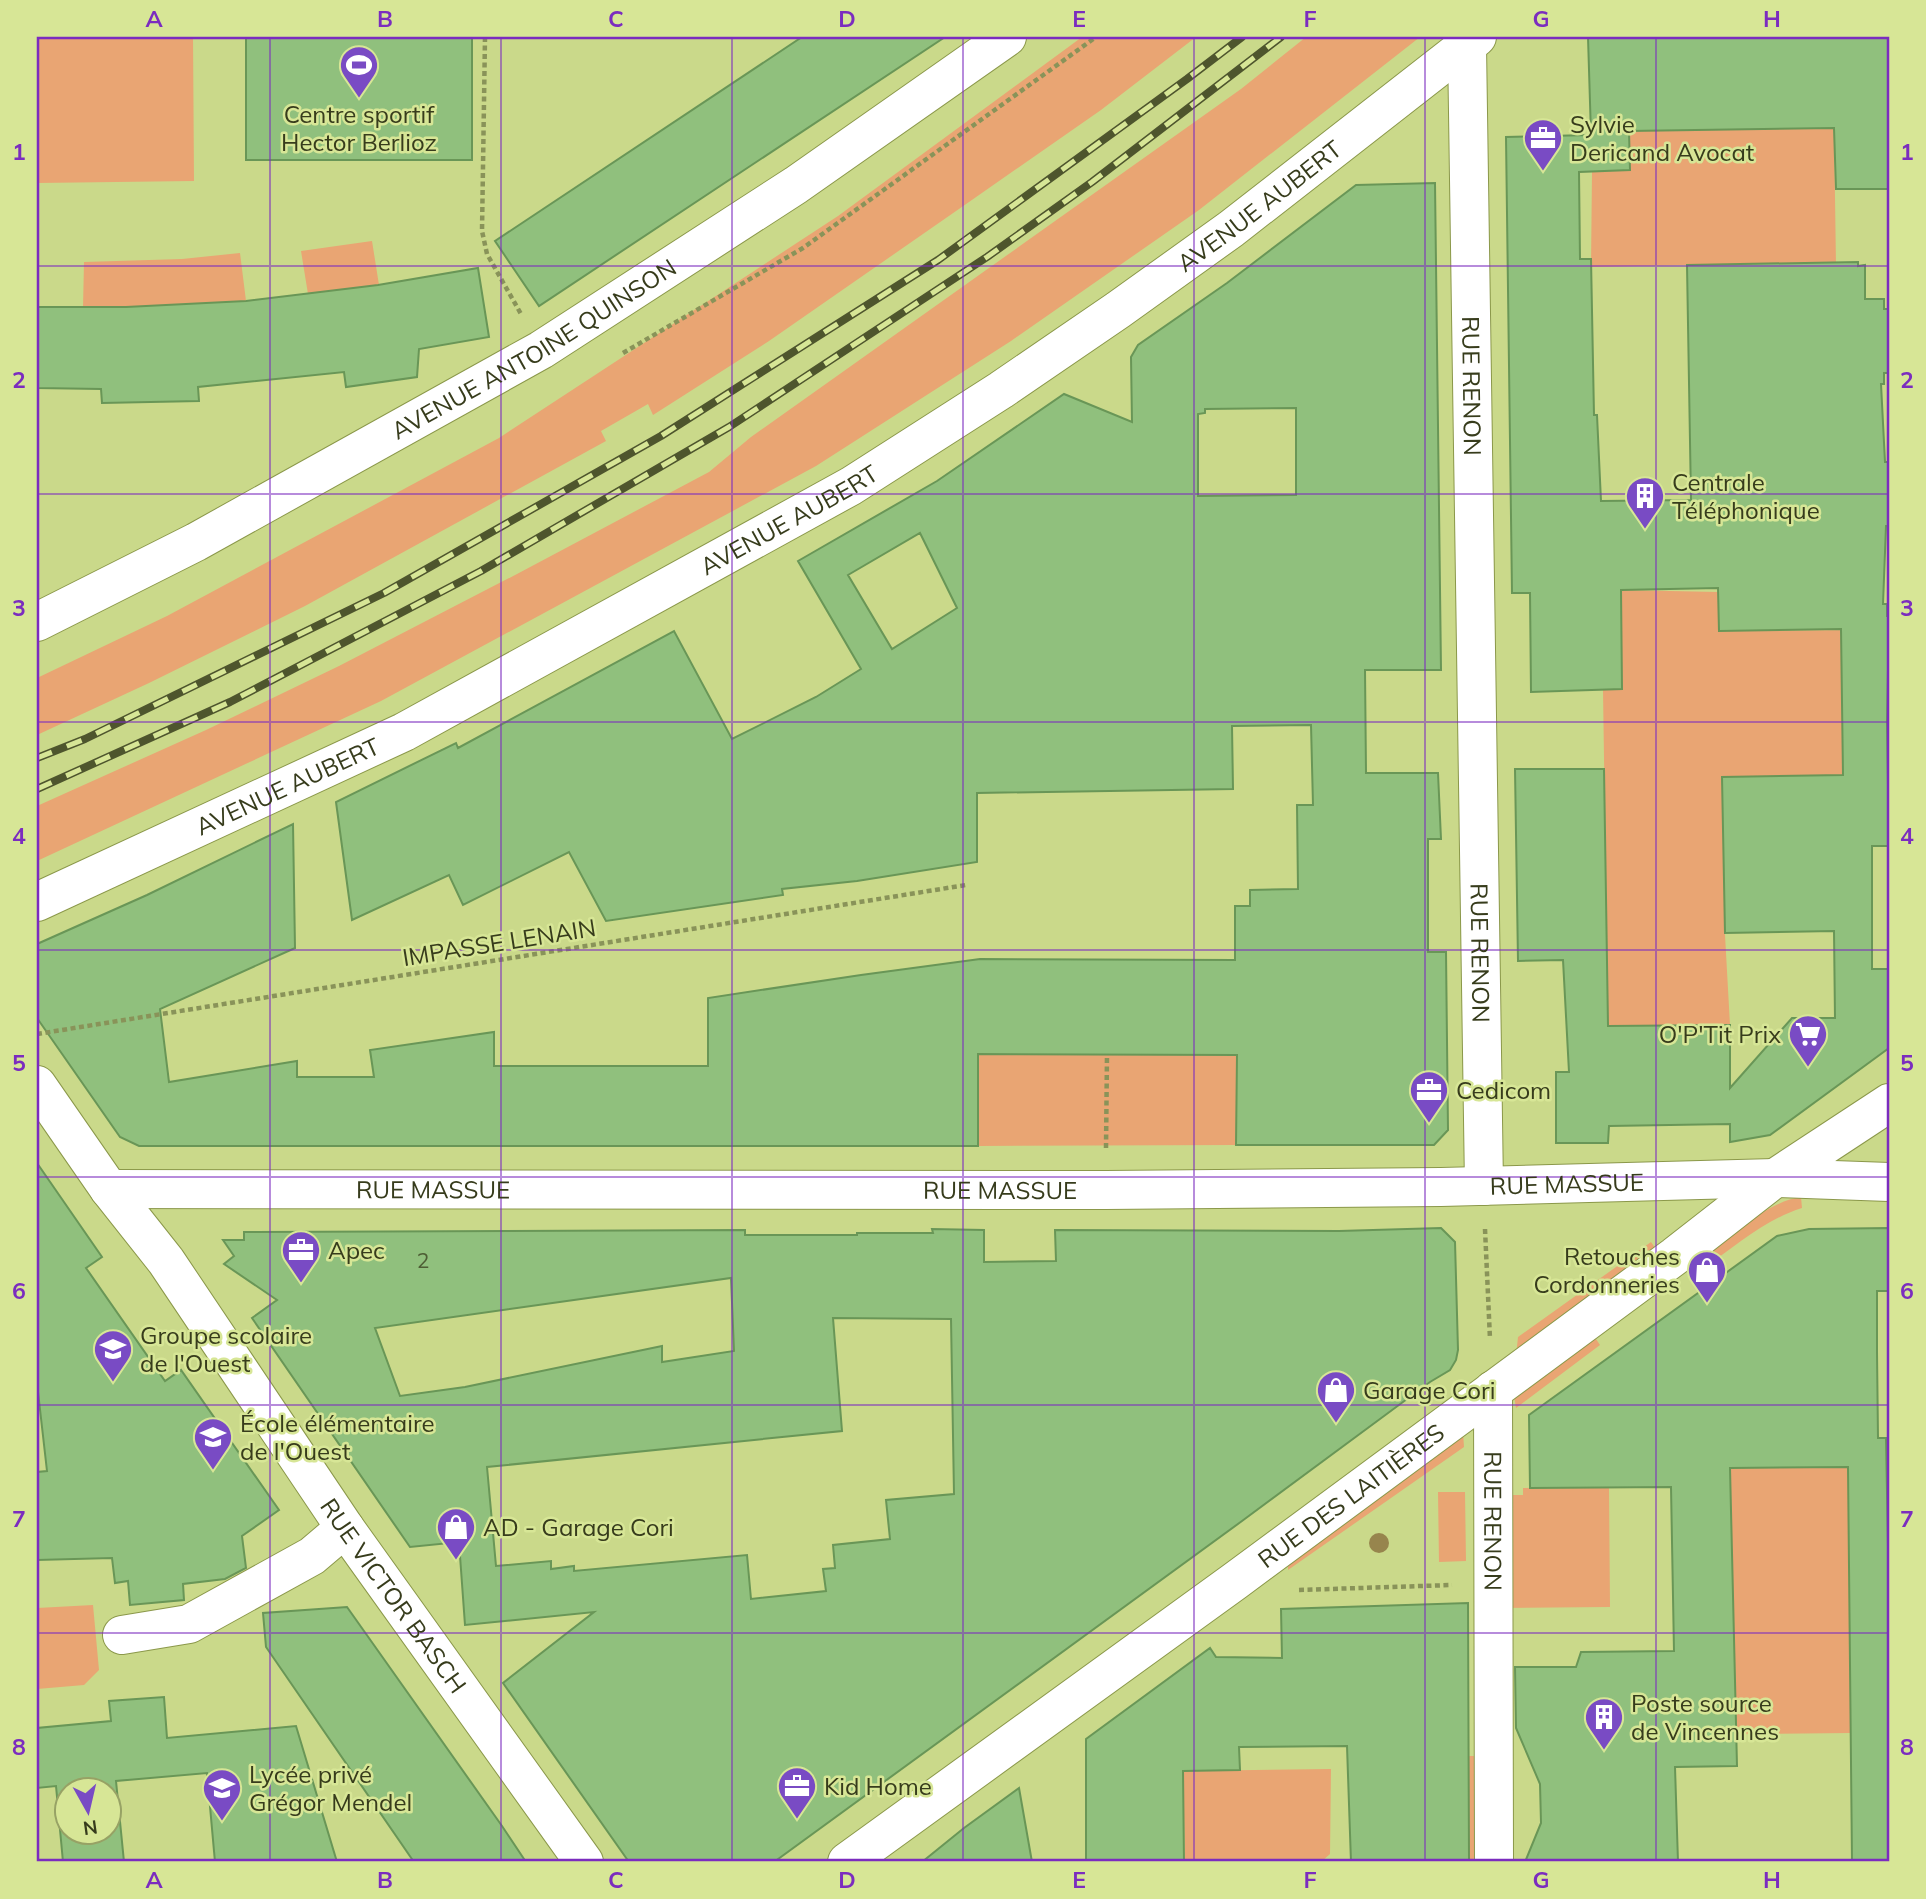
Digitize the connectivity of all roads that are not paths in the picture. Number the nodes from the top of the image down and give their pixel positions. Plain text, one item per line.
1 (1007, 37) edge
2 (1472, 41) edge
3 (37, 622) edge
4 (37, 902) edge
5 (37, 1085) edge
6 (1889, 1103) edge
7 (1775, 1178) junction
8 (1889, 1182) edge
9 (1485, 1186) junction
10 (109, 1189) junction
11 (1493, 1390) junction
12 (345, 1528) junction
13 (122, 1634) dead end
14 (584, 1862) edge
15 (848, 1862) edge
16 (1494, 1862) edge

1 - 3 street, AVENUE ANTOINE QUINSON
2 - 4 street, AVENUE AUBERT
2 - 9 street, RUE RENON
5 - 10 street, RUE VICTOR BASCH
6 - 7 street, RUE DES LAITIÈRES
7 - 8 street, RUE MASSUE
7 - 9 street, RUE MASSUE
7 - 11 street, RUE DES LAITIÈRES
9 - 10 street, RUE MASSUE
10 - 12 street, RUE VICTOR BASCH
11 - 15 street, RUE DES LAITIÈRES
11 - 16 street, RUE RENON
12 - 13 street
12 - 14 street, RUE VICTOR BASCH

